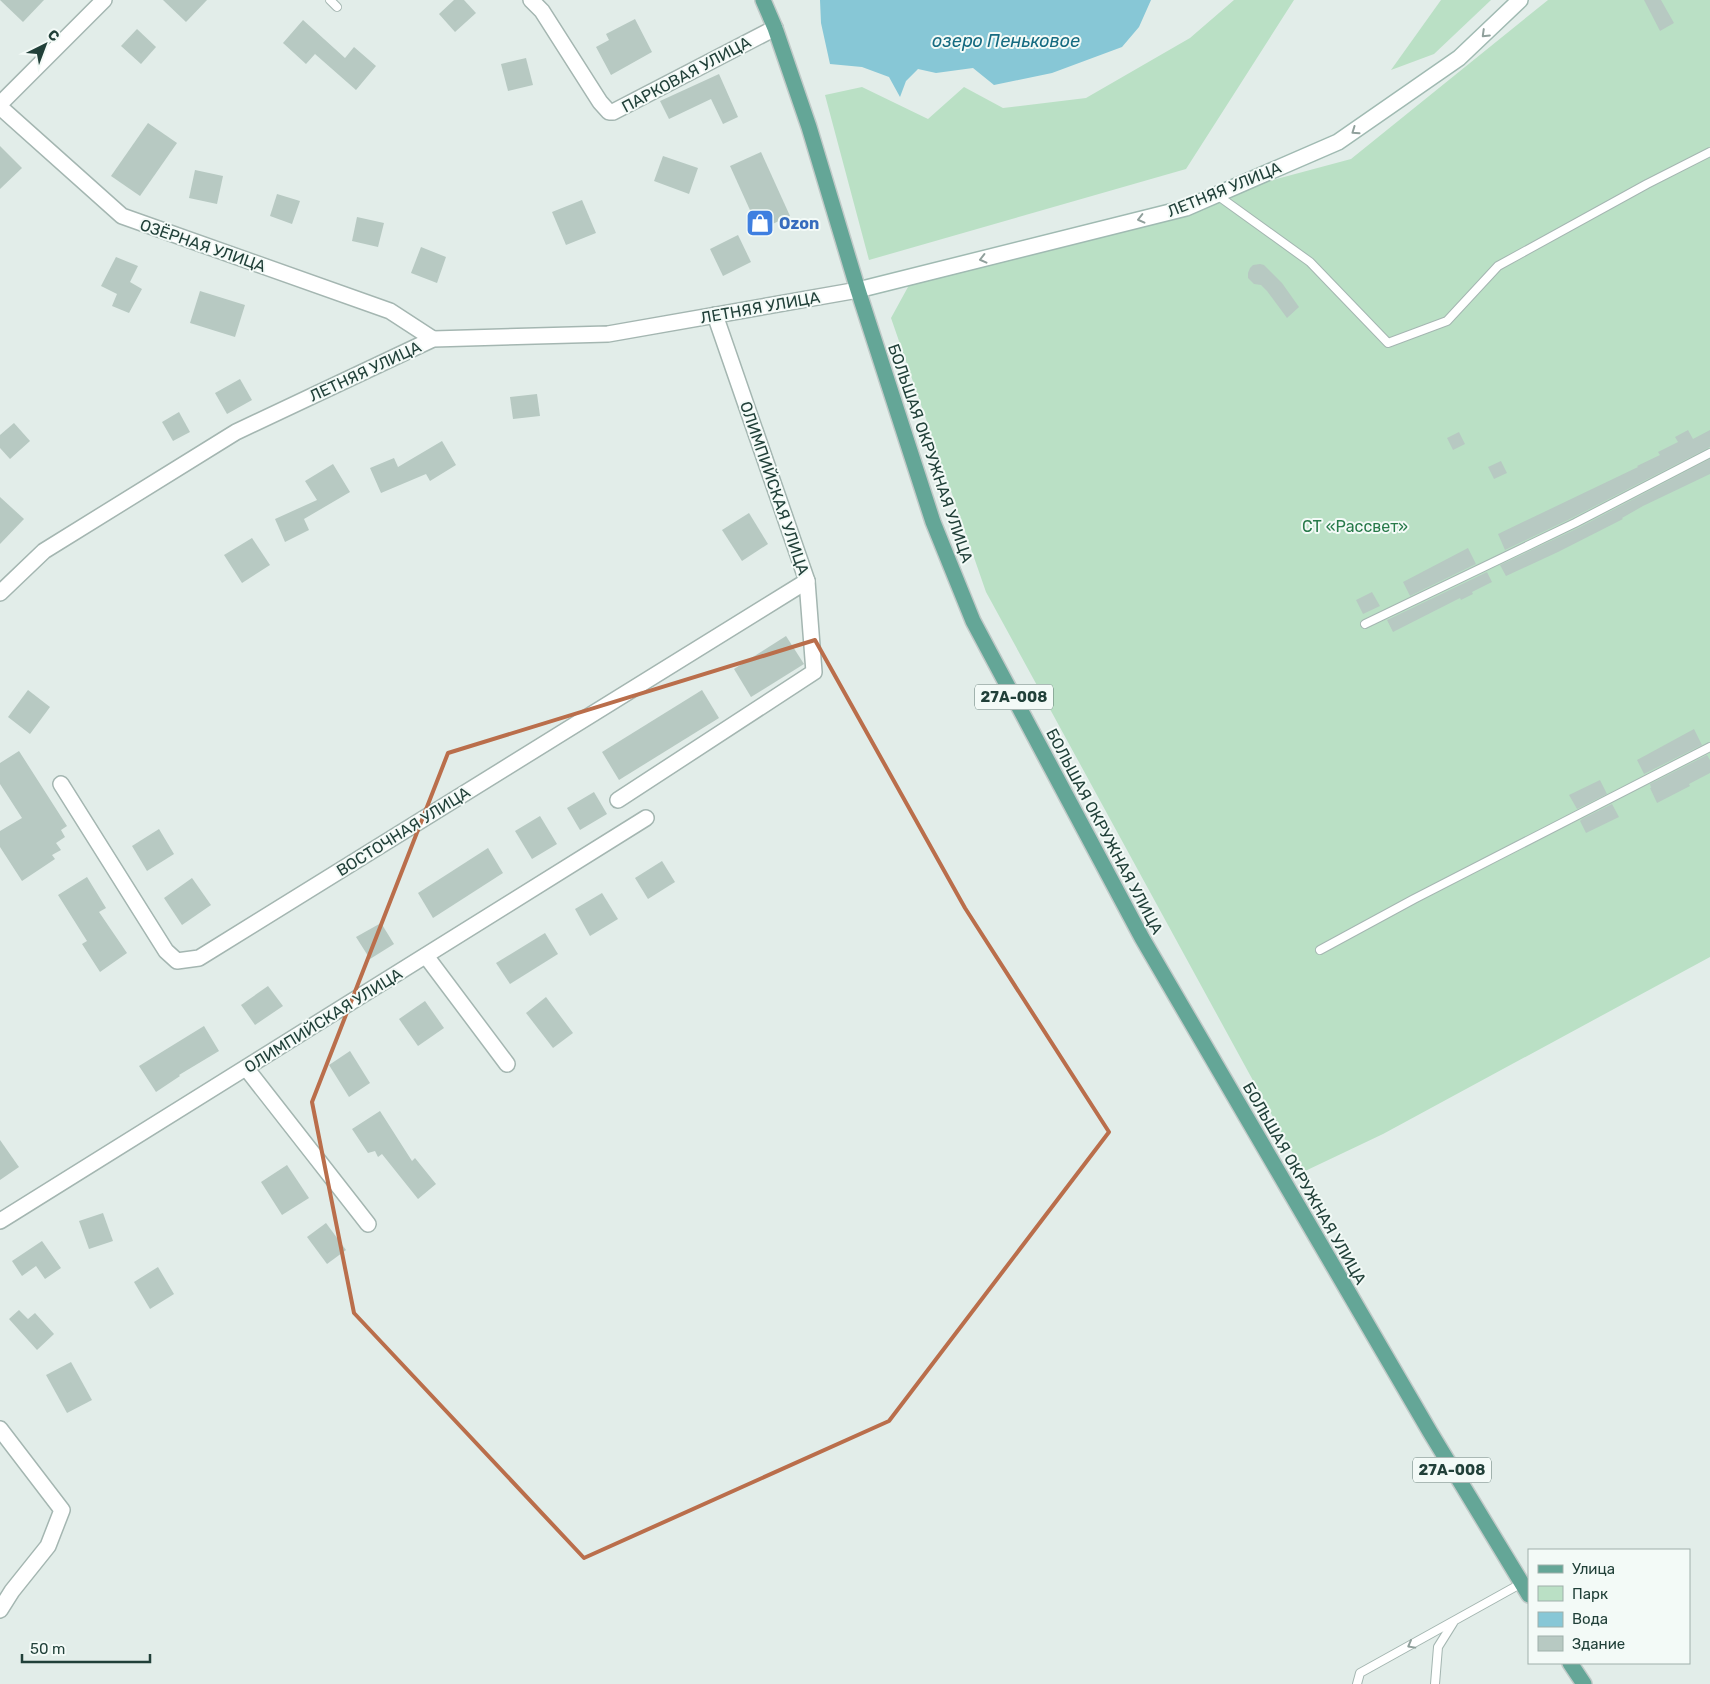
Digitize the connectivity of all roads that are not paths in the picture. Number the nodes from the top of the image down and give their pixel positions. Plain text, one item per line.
1 (104, 0) edge
2 (330, 0) edge
3 (531, 0) edge
4 (763, 0) edge
5 (1520, 0) edge
6 (337, 6) dead end
7 (775, 28) junction
8 (0, 105) edge
9 (1710, 152) edge
10 (1216, 194) junction
11 (858, 290) junction
12 (715, 315) junction
13 (433, 339) junction
14 (1710, 453) edge
15 (807, 581) junction
16 (0, 593) edge
17 (1365, 624) dead end
18 (1710, 748) edge
19 (61, 784) dead end
20 (618, 800) dead end
21 (646, 818) dead end
22 (1320, 950) dead end
23 (426, 956) junction
24 (507, 1064) dead end
25 (246, 1068) junction
26 (0, 1221) edge
27 (368, 1224) dead end
28 (0, 1429) edge
29 (1525, 1589) edge
30 (0, 1610) edge
31 (1454, 1621) junction
32 (1571, 1664) edge
33 (1357, 1684) edge
34 (1435, 1684) edge
35 (1584, 1684) edge

1 - 8 street
2 - 6 lane
3 - 7 street, ПАРКОВАЯ УЛИЦА
4 - 7 main road, БОЛЬШАЯ ОКРУЖНАЯ УЛИЦА / 27А-008
5 -> 10 street, ЛЕТНЯЯ УЛИЦА
7 - 11 main road, БОЛЬШАЯ ОКРУЖНАЯ УЛИЦА / 27А-008
8 - 13 street, ОЗЁРНАЯ УЛИЦА
9 - 10 lane
10 -> 11 street, ЛЕТНЯЯ УЛИЦА
11 - 12 street, ЛЕТНЯЯ УЛИЦА
11 - 29 main road, БОЛЬШАЯ ОКРУЖНАЯ УЛИЦА / 27А-008
12 - 13 street, ЛЕТНЯЯ УЛИЦА
12 - 15 street, ОЛИМПИЙСКАЯ УЛИЦА
13 - 16 street, ЛЕТНЯЯ УЛИЦА
14 - 17 lane
15 - 19 street, ВОСТОЧНАЯ УЛИЦА
15 - 20 street, ОЛИМПИЙСКАЯ УЛИЦА
18 - 22 lane
21 - 23 street, ОЛИМПИЙСКАЯ УЛИЦА
23 - 24 street
23 - 25 street, ОЛИМПИЙСКАЯ УЛИЦА
25 - 26 street, ОЛИМПИЙСКАЯ УЛИЦА
25 - 27 street
28 - 30 street
29 - 31 lane
31 -> 33 lane
31 - 34 lane
32 - 35 main road

